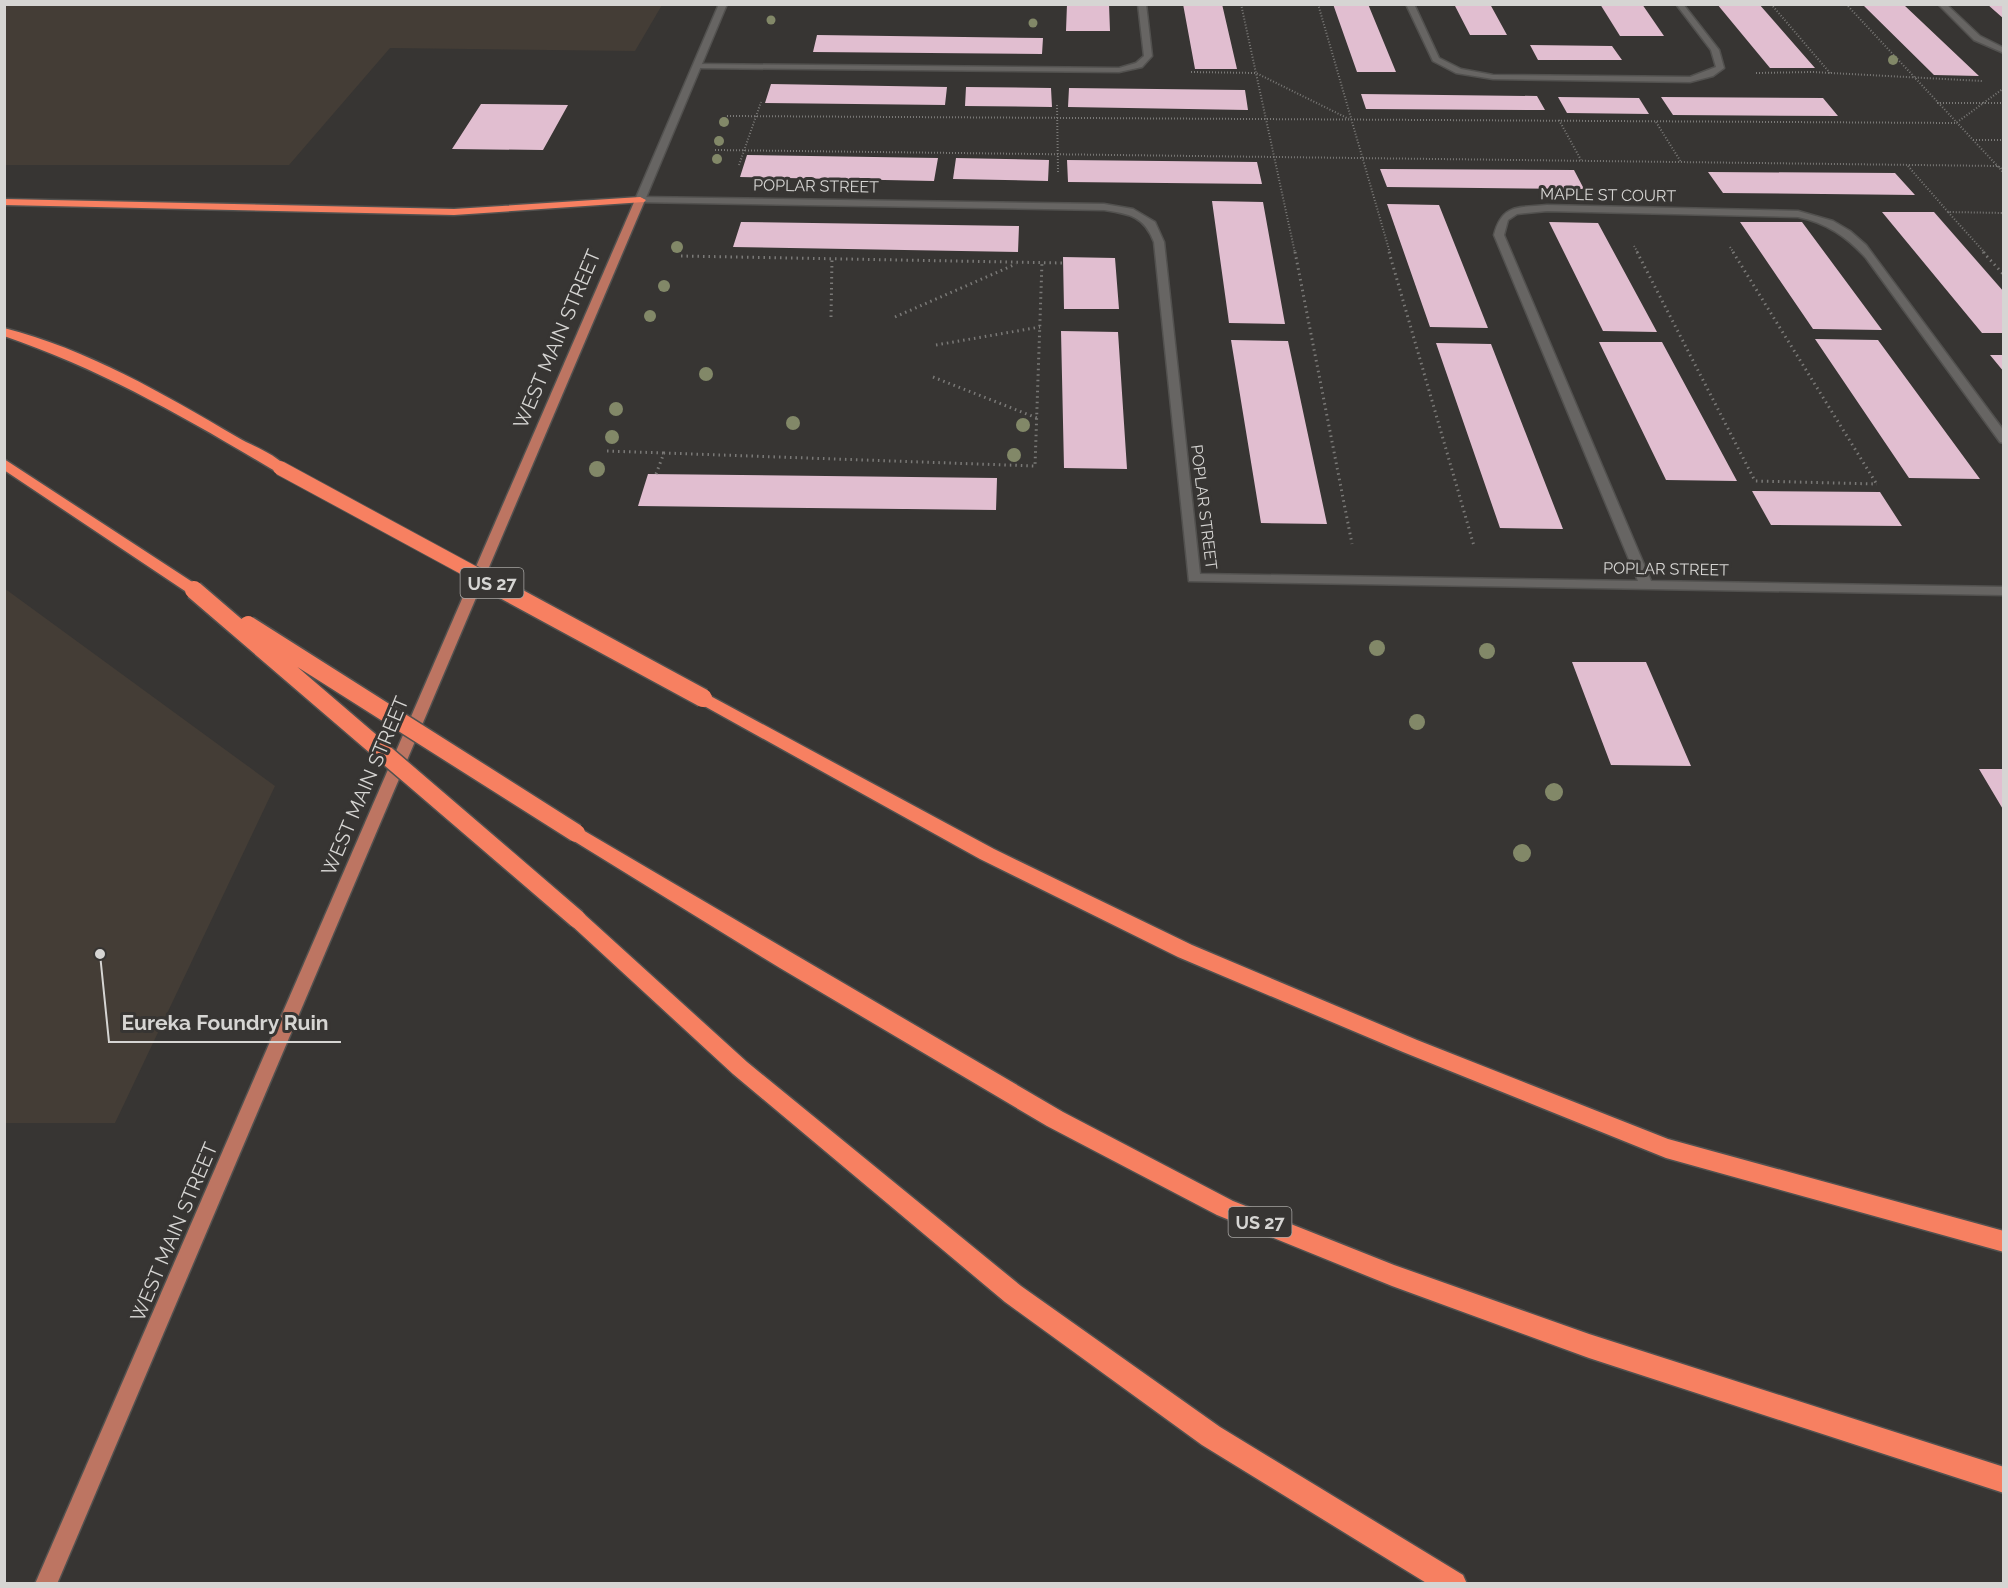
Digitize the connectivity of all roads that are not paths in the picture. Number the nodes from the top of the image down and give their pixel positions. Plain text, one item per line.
1 (723, 4) edge
2 (1142, 4) edge
3 (1410, 4) edge
4 (1679, 4) edge
5 (1941, 4) edge
6 (2004, 51) edge
7 (697, 66) junction
8 (640, 200) junction
9 (4, 202) edge
10 (4, 332) edge
11 (2004, 440) edge
12 (4, 463) edge
13 (1646, 585) junction
14 (194, 590) junction
15 (2004, 591) edge
16 (2004, 1242) edge
17 (2004, 1480) edge
18 (46, 1584) edge
19 (1454, 1584) edge

1 - 7 street, WEST MAIN STREET
2 - 7 street
3 - 4 street
5 - 6 street
7 - 8 street, WEST MAIN STREET
8 - 9 highway
8 - 13 street, POPLAR STREET
8 - 18 main road, WEST MAIN STREET
10 - 16 highway, US 27, bridge
11 - 13 street, MAPLE ST COURT
12 - 14 highway, US 27
13 - 15 street, POPLAR STREET
14 - 17 highway, US 27, bridge
14 - 19 highway, bridge

